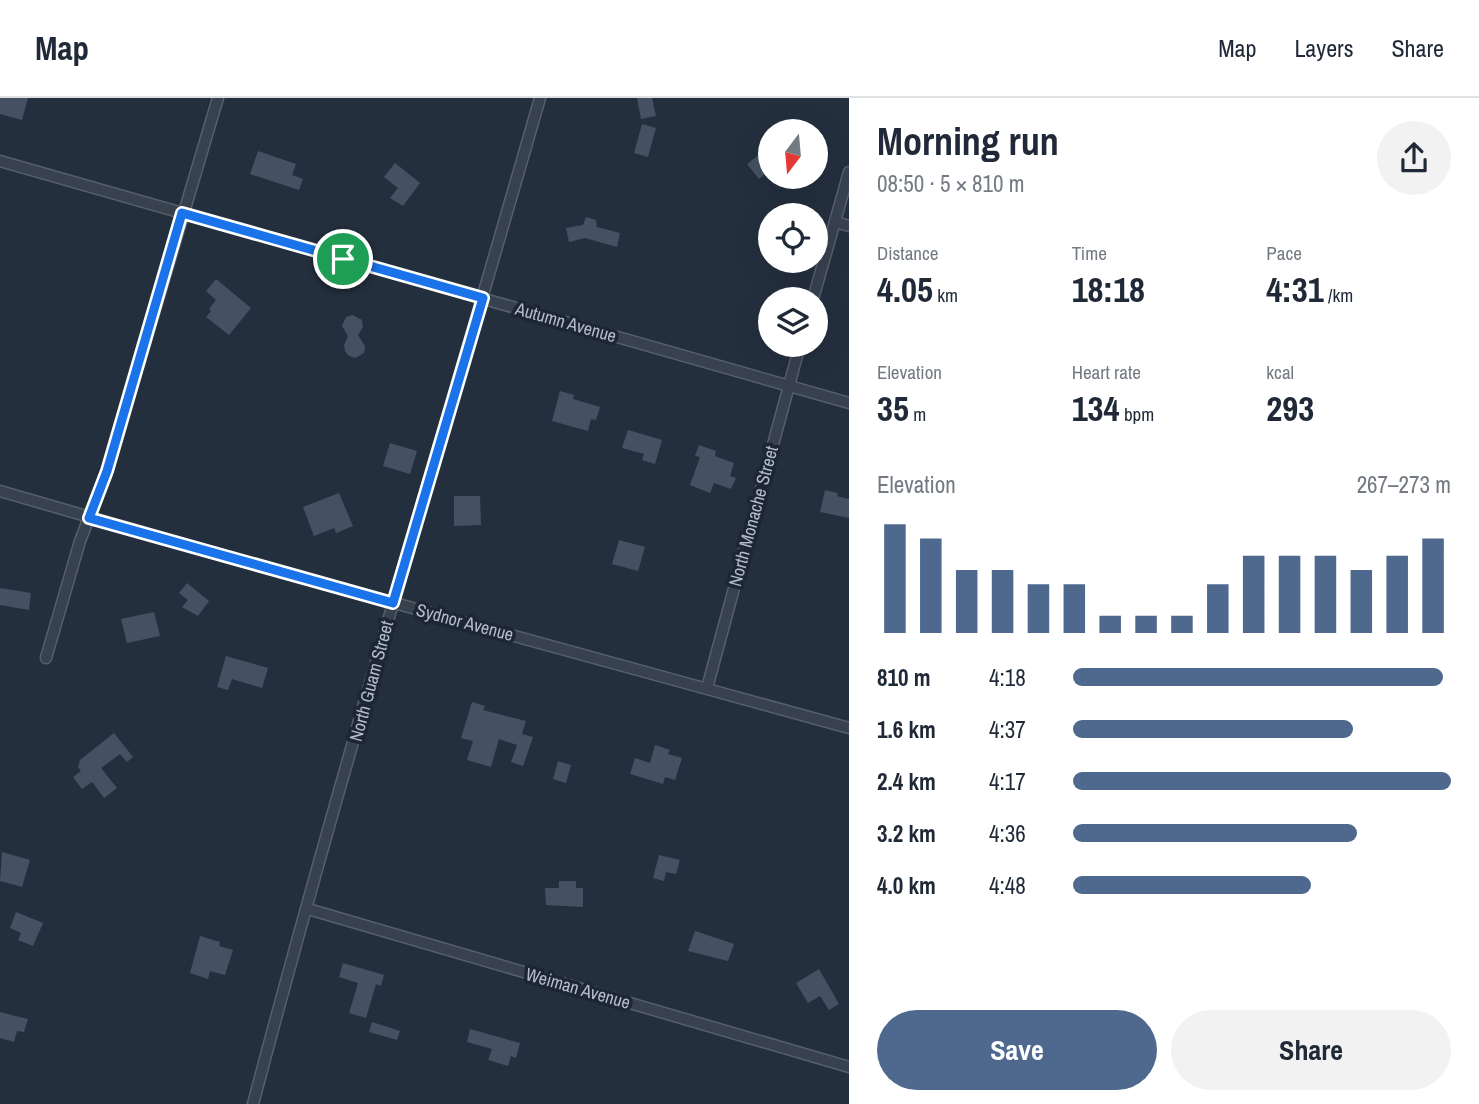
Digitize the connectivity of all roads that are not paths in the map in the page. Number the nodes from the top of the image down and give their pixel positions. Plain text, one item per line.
1 (218, 98) edge
2 (540, 98) edge
3 (0, 161) edge
4 (849, 172) edge
5 (182, 213) junction
6 (835, 222) junction
7 (849, 226) edge
8 (816, 287) edge
9 (483, 298) junction
10 (797, 357) edge
11 (789, 386) junction
12 (849, 402) edge
13 (0, 491) edge
14 (89, 518) junction
15 (393, 603) junction
16 (46, 658) dead end
17 (707, 688) junction
18 (849, 727) edge
19 (308, 909) junction
20 (849, 1067) edge
21 (253, 1104) edge

1 - 5 street
2 - 9 street, North Guam Street
3 - 5 street, Autumn Avenue
4 - 6 street
5 - 9 street, Autumn Avenue
5 - 14 street
6 - 7 street
6 - 8 street
9 - 11 street, Autumn Avenue
9 - 15 street, North Guam Street
10 - 11 street, North Monache Street
11 - 12 street, Autumn Avenue
11 - 17 street, North Monache Street
13 - 14 street, Sydnor Avenue
14 - 15 street, Sydnor Avenue
14 - 16 street
15 - 17 street, Sydnor Avenue
15 - 19 street, North Guam Street
17 - 18 street, Sydnor Avenue
19 - 20 street, Weiman Avenue
19 - 21 street, North Guam Street

